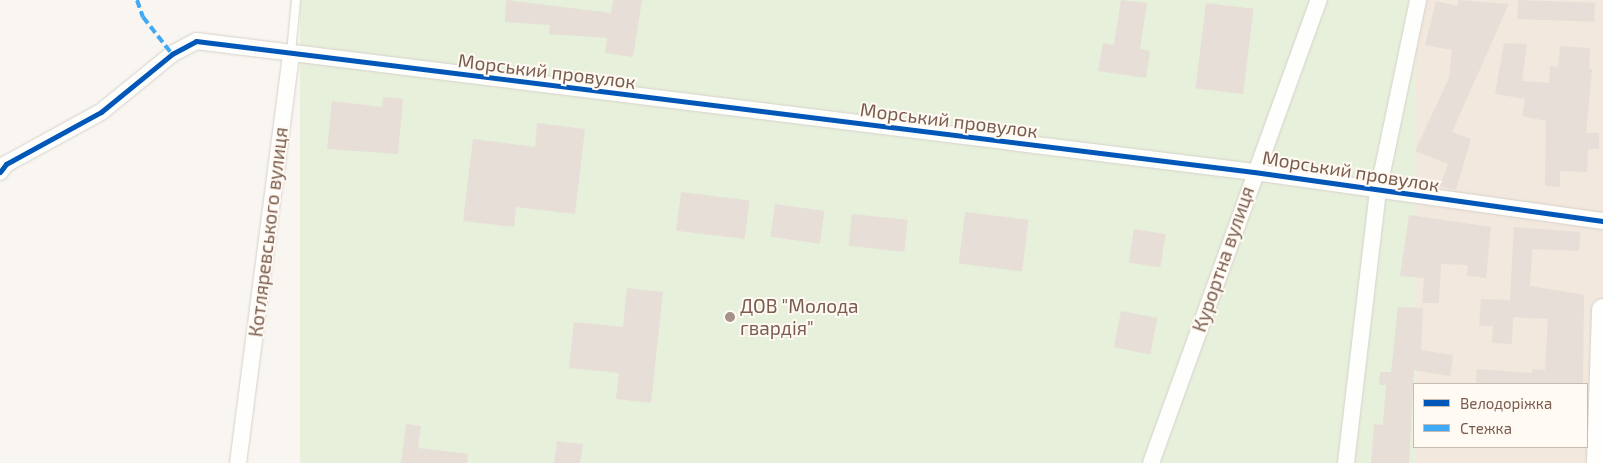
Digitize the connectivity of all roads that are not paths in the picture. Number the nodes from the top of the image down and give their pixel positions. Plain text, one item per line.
1 (296, 0) edge
2 (1319, 0) edge
3 (1418, 0) edge
4 (291, 55) junction
5 (0, 172) edge
6 (1254, 172) junction
7 (1378, 192) junction
8 (1603, 221) edge
9 (1603, 310) edge
10 (238, 463) edge
11 (1151, 463) edge
12 (1346, 463) edge
13 (1598, 463) edge

1 - 4 lane, Котляревського вулиця
2 - 6 street, Курортна вулиця
3 - 7 street
4 - 5 street, Морський провулок
4 - 6 street, Морський провулок
4 - 10 street, Котляревського вулиця
6 - 7 street, Морський провулок
6 - 11 street, Курортна вулиця
7 - 8 street, Морський провулок
7 - 12 street
9 - 13 main road

